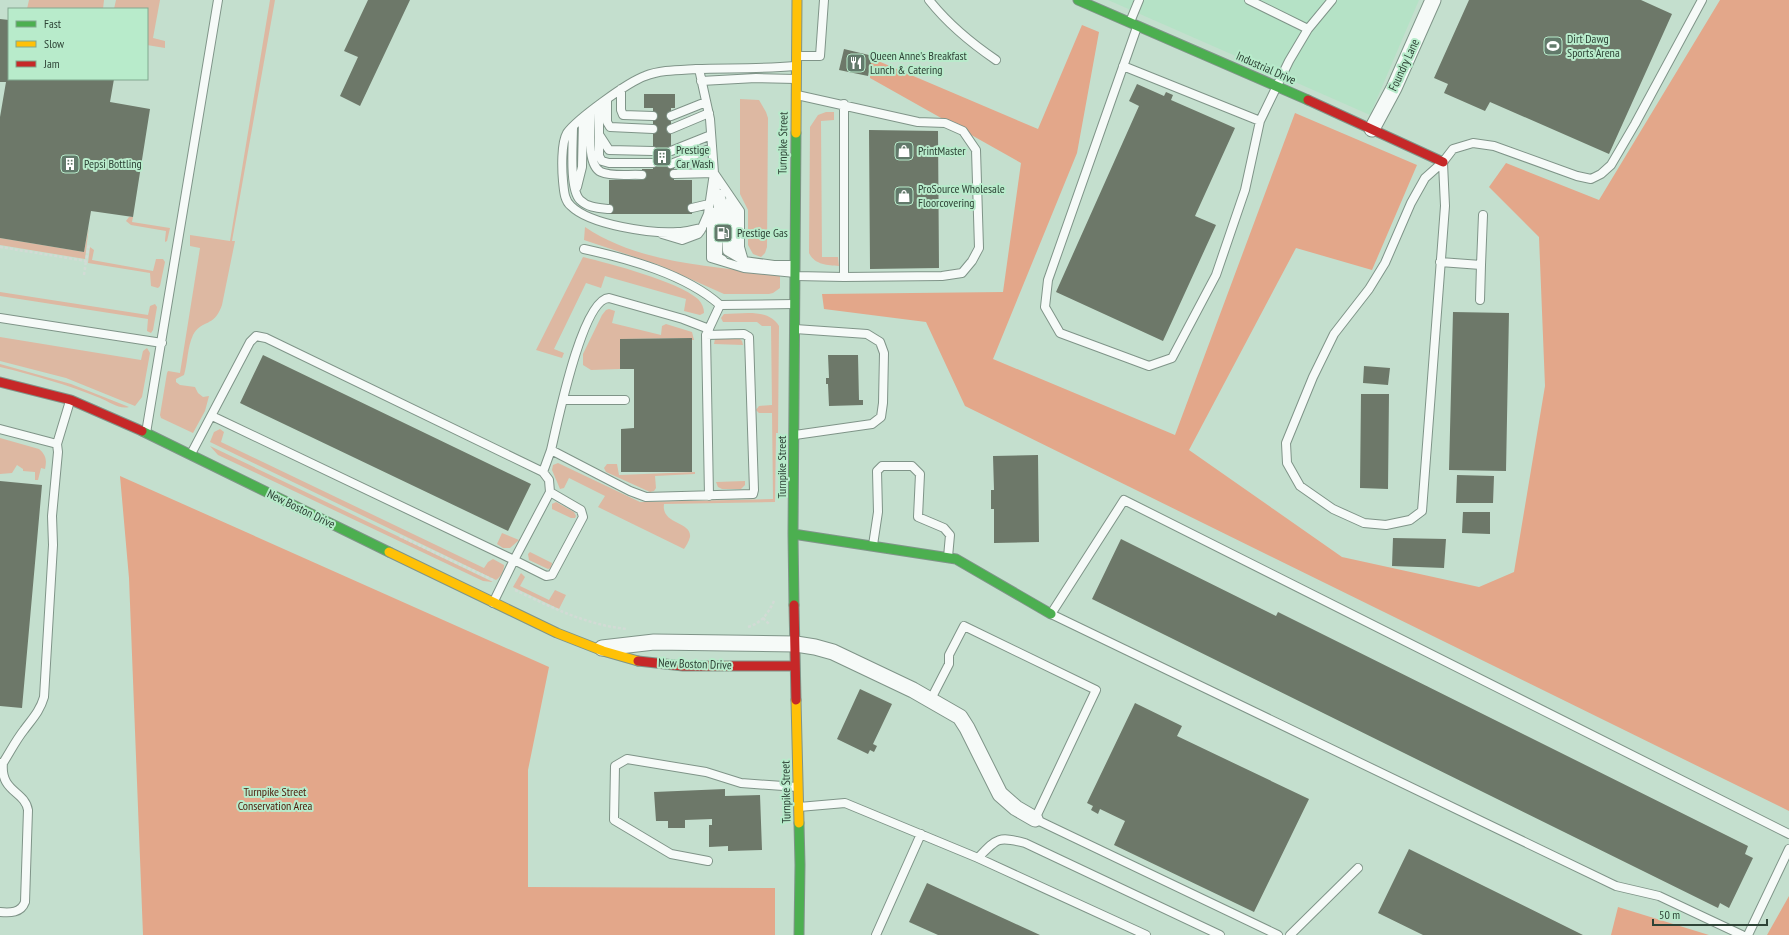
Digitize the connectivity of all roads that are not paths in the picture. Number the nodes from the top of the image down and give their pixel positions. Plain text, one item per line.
1 (218, 0) edge
2 (797, 0) edge
3 (824, 0) edge
4 (929, 0) edge
5 (1078, 0) edge
6 (1139, 0) edge
7 (1249, 0) edge
8 (1332, 0) edge
9 (1433, 0) edge
10 (1702, 0) edge
11 (1133, 24) junction
12 (1308, 29) junction
13 (796, 56) junction
14 (996, 60) dead end
15 (796, 66) junction
16 (1123, 66) junction
17 (699, 69) junction
18 (796, 79) junction
19 (701, 81) junction
20 (1278, 87) junction
21 (621, 89) junction
22 (796, 95) junction
23 (607, 100) junction
24 (706, 102) junction
25 (844, 104) junction
26 (599, 106) junction
27 (591, 112) junction
28 (708, 114) junction
29 (653, 116) dead end
30 (671, 116) dead end
31 (583, 119) junction
32 (1260, 121) junction
33 (573, 127) junction
34 (671, 129) dead end
35 (1372, 129) junction
36 (653, 130) dead end
37 (599, 133) junction
38 (711, 135) junction
39 (712, 148) junction
40 (653, 151) dead end
41 (671, 151) dead end
42 (1443, 162) junction
43 (653, 163) dead end
44 (671, 164) dead end
45 (714, 173) junction
46 (642, 174) dead end
47 (674, 174) dead end
48 (576, 191) junction
49 (709, 204) junction
50 (692, 208) dead end
51 (609, 209) dead end
52 (1483, 215) dead end
53 (584, 249) dead end
54 (1440, 262) junction
55 (744, 264) junction
56 (1481, 265) junction
57 (794, 271) junction
58 (844, 277) junction
59 (1480, 300) dead end
60 (794, 304) junction
61 (720, 305) junction
62 (0, 318) edge
63 (794, 329) junction
64 (707, 332) junction
65 (162, 342) junction
66 (0, 382) edge
67 (71, 400) junction
68 (564, 400) junction
69 (626, 400) dead end
70 (212, 416) junction
71 (0, 429) edge
72 (146, 433) junction
73 (794, 435) junction
74 (57, 444) junction
75 (551, 450) junction
76 (190, 455) junction
77 (543, 472) junction
78 (550, 492) junction
79 (708, 496) junction
80 (794, 534) junction
81 (873, 546) junction
82 (948, 558) junction
83 (514, 560) junction
84 (493, 604) junction
85 (1051, 614) junction
86 (796, 644) junction
87 (597, 648) junction
88 (795, 666) junction
89 (931, 699) junction
90 (2, 763) edge
91 (798, 787) junction
92 (798, 807) junction
93 (1035, 819) junction
94 (921, 834) junction
95 (1789, 834) edge
96 (1789, 849) edge
97 (978, 858) junction
98 (708, 861) dead end
99 (1358, 868) dead end
100 (0, 912) edge
101 (799, 935) edge
102 (876, 935) edge
103 (1146, 935) edge
104 (1220, 935) edge
105 (1278, 935) edge
106 (1290, 935) edge
107 (1742, 935) edge
108 (1748, 935) edge

1 - 65 lane
2 - 13 street, Turnpike Street
3 - 13 lane
4 - 14 lane
5 - 11 street, Industrial Drive
6 - 11 lane
7 - 12 lane
8 - 12 lane
9 - 35 street, Foundry Lane
10 - 42 lane
11 - 16 lane
11 - 20 street, Industrial Drive
12 - 20 lane
13 - 15 street, Turnpike Street
15 - 17 lane
15 - 18 street, Turnpike Street
16 - 32 lane
16 - 32 lane
17 - 19 lane
17 - 21 lane
18 - 19 lane
18 - 22 street, Turnpike Street
19 - 24 lane
20 - 32 lane
20 - 35 street, Industrial Drive
21 - 23 lane
21 - 29 lane
22 - 25 lane
22 - 57 street, Turnpike Street
23 - 26 lane
23 - 36 lane
24 - 28 lane
24 - 30 lane
25 - 58 lane
25 - 58 lane
26 - 27 lane
26 - 37 lane
27 - 31 lane
27 - 46 lane
28 - 34 lane
28 - 38 lane
31 - 33 lane
31 - 48 lane
33 - 48 lane
33 - 49 lane
35 - 42 street, Industrial Drive
37 - 40 lane
37 - 43 lane
38 - 39 lane
38 - 41 lane
39 - 44 lane
39 - 45 lane
42 - 54 lane
42 - 54 lane
45 - 47 lane
45 - 49 lane
45 - 55 lane
45 - 55 lane
45 - 55 lane
48 - 51 lane
49 - 50 lane
52 - 56 lane
53 - 61 lane
54 - 56 lane
55 - 57 lane
56 - 59 lane
57 - 58 lane
57 - 60 street, Turnpike Street
60 - 61 lane
60 - 63 street, Turnpike Street
61 - 64 lane
62 - 65 lane
63 - 73 street, Turnpike Street
63 - 73 lane
64 - 68 lane
64 - 79 lane
64 - 79 lane
65 - 72 lane
66 - 67 street, New Boston Drive
67 - 72 street, New Boston Drive
67 - 74 lane
68 - 69 lane
68 - 75 lane
70 - 76 lane
70 - 77 lane
70 - 83 lane
71 - 74 lane
72 - 76 street, New Boston Drive
73 - 80 street, Turnpike Street
74 - 90 lane
75 - 77 lane
75 - 79 lane
76 - 84 street, New Boston Drive
77 - 78 lane
78 - 83 lane
78 - 83 lane
80 - 81 street
80 - 86 street, Turnpike Street
81 - 82 street
81 - 82 lane
82 - 85 street
83 - 84 lane
84 - 87 street, New Boston Drive
85 - 95 lane
85 - 107 lane
86 - 87 street, New Boston Drive
86 - 88 street, Turnpike Street
86 - 89 street, New Boston Drive
87 - 88 street, New Boston Drive
88 - 91 street, Turnpike Street
89 - 93 street, New Boston Drive
89 - 93 lane
90 - 100 lane
91 - 92 street, Turnpike Street
91 - 98 lane
92 - 94 lane
92 - 101 street, Turnpike Street
93 - 105 lane
94 - 97 lane
94 - 102 lane
96 - 108 lane
97 - 103 lane
97 - 104 lane
99 - 106 lane

